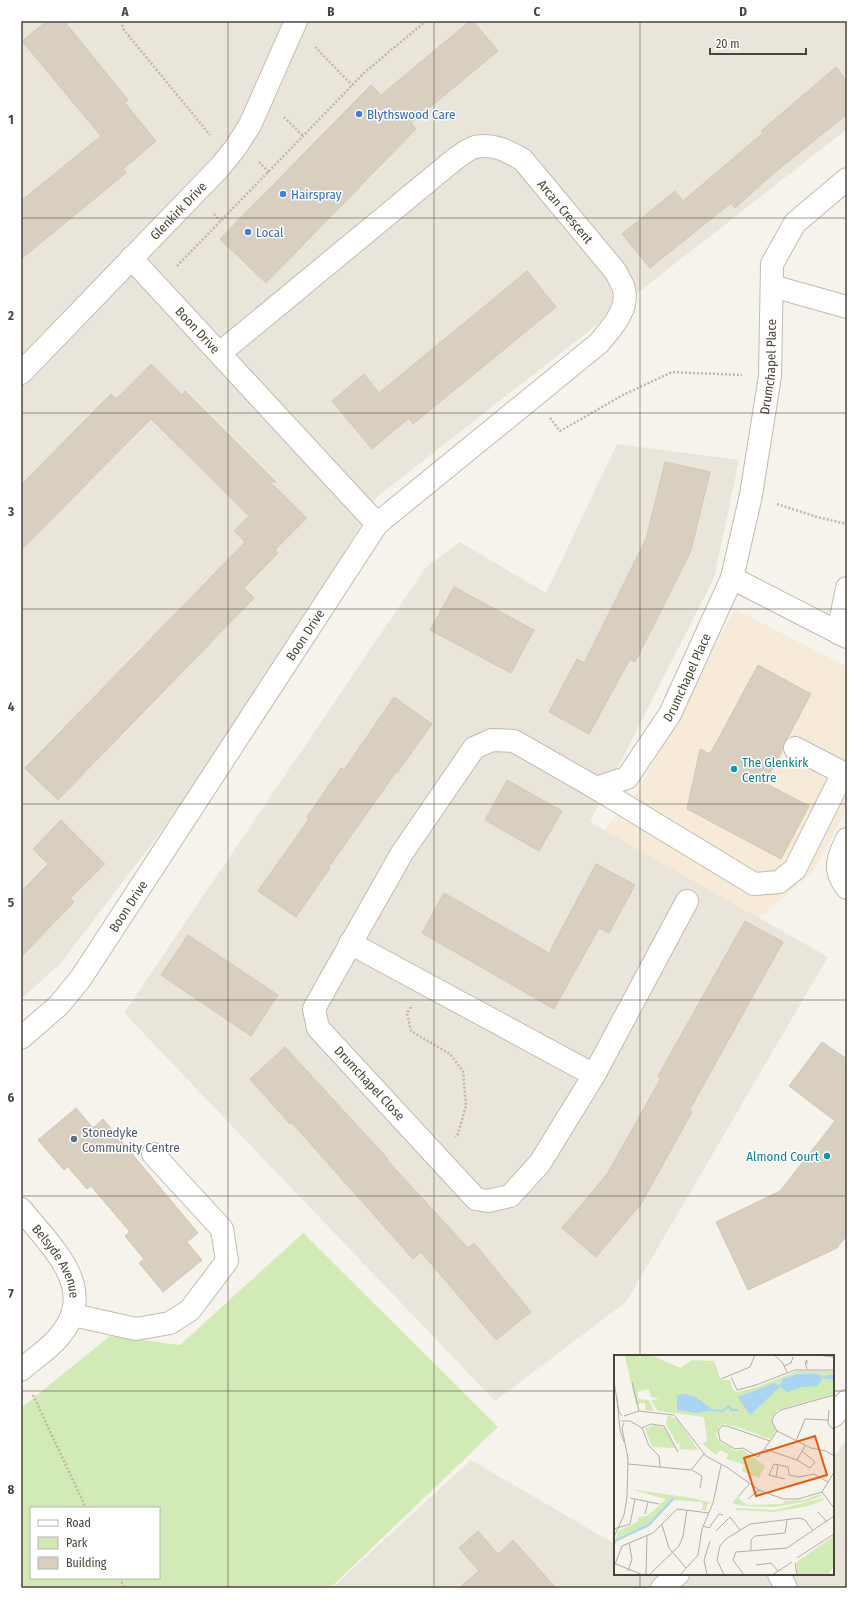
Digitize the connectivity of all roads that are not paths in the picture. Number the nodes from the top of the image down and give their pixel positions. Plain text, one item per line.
1 (295, 24) edge
2 (847, 180) edge
3 (130, 258) junction
4 (772, 286) junction
5 (847, 307) edge
6 (220, 352) junction
7 (21, 373) edge
8 (377, 524) junction
9 (732, 578) junction
10 (847, 588) edge
11 (843, 635) edge
12 (795, 748) dead end
13 (596, 788) junction
14 (847, 839) edge
15 (847, 888) edge
16 (687, 901) dead end
17 (350, 943) junction
18 (21, 1038) edge
19 (594, 1074) junction
20 (153, 1154) dead end
21 (21, 1209) edge
22 (73, 1315) junction
23 (21, 1370) edge
24 (847, 1401) edge
25 (834, 1415) edge
26 (677, 1575) edge
27 (780, 1575) edge
28 (662, 1588) edge
29 (786, 1588) edge

1 - 3 street, Glenkirk Drive
2 - 4 street, Drumchapel Place
3 - 6 street, Boon Drive
3 - 7 street, Glenkirk Drive
4 - 5 street
4 - 9 street, Drumchapel Place
6 - 8 street, Boon Drive
6 - 8 street, Arcan Crescent
8 - 18 street, Boon Drive
9 - 11 street
9 - 13 street, Drumchapel Place
10 - 11 street
12 - 13 street
13 - 17 street, Drumchapel Close
14 - 15 street
16 - 19 street, Drumchapel Close
17 - 19 street
17 - 19 street, Drumchapel Close
20 - 22 street
21 - 22 street, Belsyde Avenue
22 - 23 street, Belsyde Avenue
24 - 25 street
26 - 28 street
27 - 29 street

